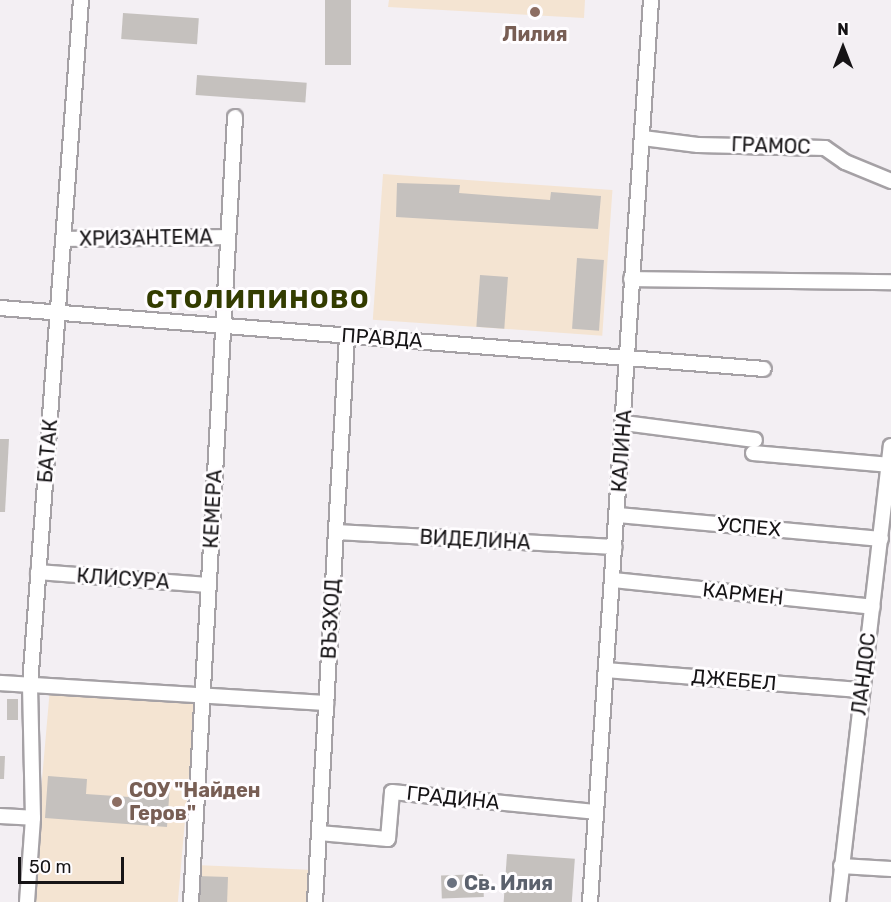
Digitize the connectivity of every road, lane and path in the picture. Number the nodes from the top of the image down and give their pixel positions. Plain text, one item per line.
1 (81, 0) edge
2 (651, 0) edge
3 (235, 117) dead end
4 (643, 138) junction
5 (891, 181) edge
6 (228, 237) junction
7 (64, 239) junction
8 (631, 279) junction
9 (891, 282) edge
10 (0, 308) edge
11 (59, 313) junction
12 (223, 328) junction
13 (347, 336) junction
14 (629, 356) junction
15 (764, 369) dead end
16 (624, 423) junction
17 (891, 446) edge
18 (890, 465) edge
19 (618, 515) junction
20 (336, 532) junction
21 (881, 539) junction
22 (615, 547) junction
23 (38, 572) junction
24 (885, 572) edge
25 (613, 580) junction
26 (208, 585) junction
27 (873, 607) junction
28 (606, 670) junction
29 (0, 683) edge
30 (30, 685) junction
31 (862, 690) junction
32 (202, 694) junction
33 (326, 703) junction
34 (595, 812) junction
35 (0, 816) edge
36 (33, 818) junction
37 (319, 832) junction
38 (841, 866) junction
39 (891, 869) edge
40 (27, 902) edge
41 (190, 902) edge
42 (315, 902) edge
43 (590, 902) edge
44 (838, 902) edge

1 - 7 street, БАТАК
2 - 4 street, КАЛИНА
3 - 6 street, КЕМЕРА
4 - 5 street, ГРАМОС
4 - 8 street, КАЛИНА
6 - 7 street, ХРИЗАНТЕМА
6 - 12 street, КЕМЕРА
7 - 11 street, БАТАК
8 - 9 street
8 - 14 street, КАЛИНА
10 - 11 street, ПРАВДА
11 - 12 street, ПРАВДА
11 - 23 street, БАТАК
12 - 13 street, ПРАВДА
12 - 26 street, КЕМЕРА
13 - 14 street, ПРАВДА
13 - 20 street, ВЪЗХОД
14 - 15 street, ПРАВДА
14 - 16 street, КАЛИНА
16 - 18 street
16 - 19 street, КАЛИНА
17 - 18 street, ЛАНДОС
18 - 21 street, ЛАНДОС
19 - 21 street, УСПЕХ
19 - 22 street, КАЛИНА
20 - 22 street, ВИДЕЛИНА
20 - 33 street, ВЪЗХОД
21 - 24 street, ЛАНДОС
22 - 25 street, КАЛИНА
23 - 26 street, КЛИСУРА
23 - 30 street, БАТАК
24 - 27 street, ЛАНДОС
25 - 27 street, КАРМЕН
25 - 28 street, КАЛИНА
26 - 32 street, КЕМЕРА
27 - 31 street, ЛАНДОС
28 - 31 street, ДЖЕБЕЛ
28 - 34 street, КАЛИНА
29 - 30 street
30 - 32 street
30 - 36 street, БАТАК
31 - 38 street, ЛАНДОС
32 - 33 street
32 - 41 street, КЕМЕРА
33 - 37 street, ВЪЗХОД
34 - 37 street, ГРАДИНА
34 - 43 street, КАЛИНА
35 - 36 street
36 - 40 street, БАТАК
37 - 42 street, ВЪЗХОД
38 - 39 street
38 - 44 street, ЛАНДОС

